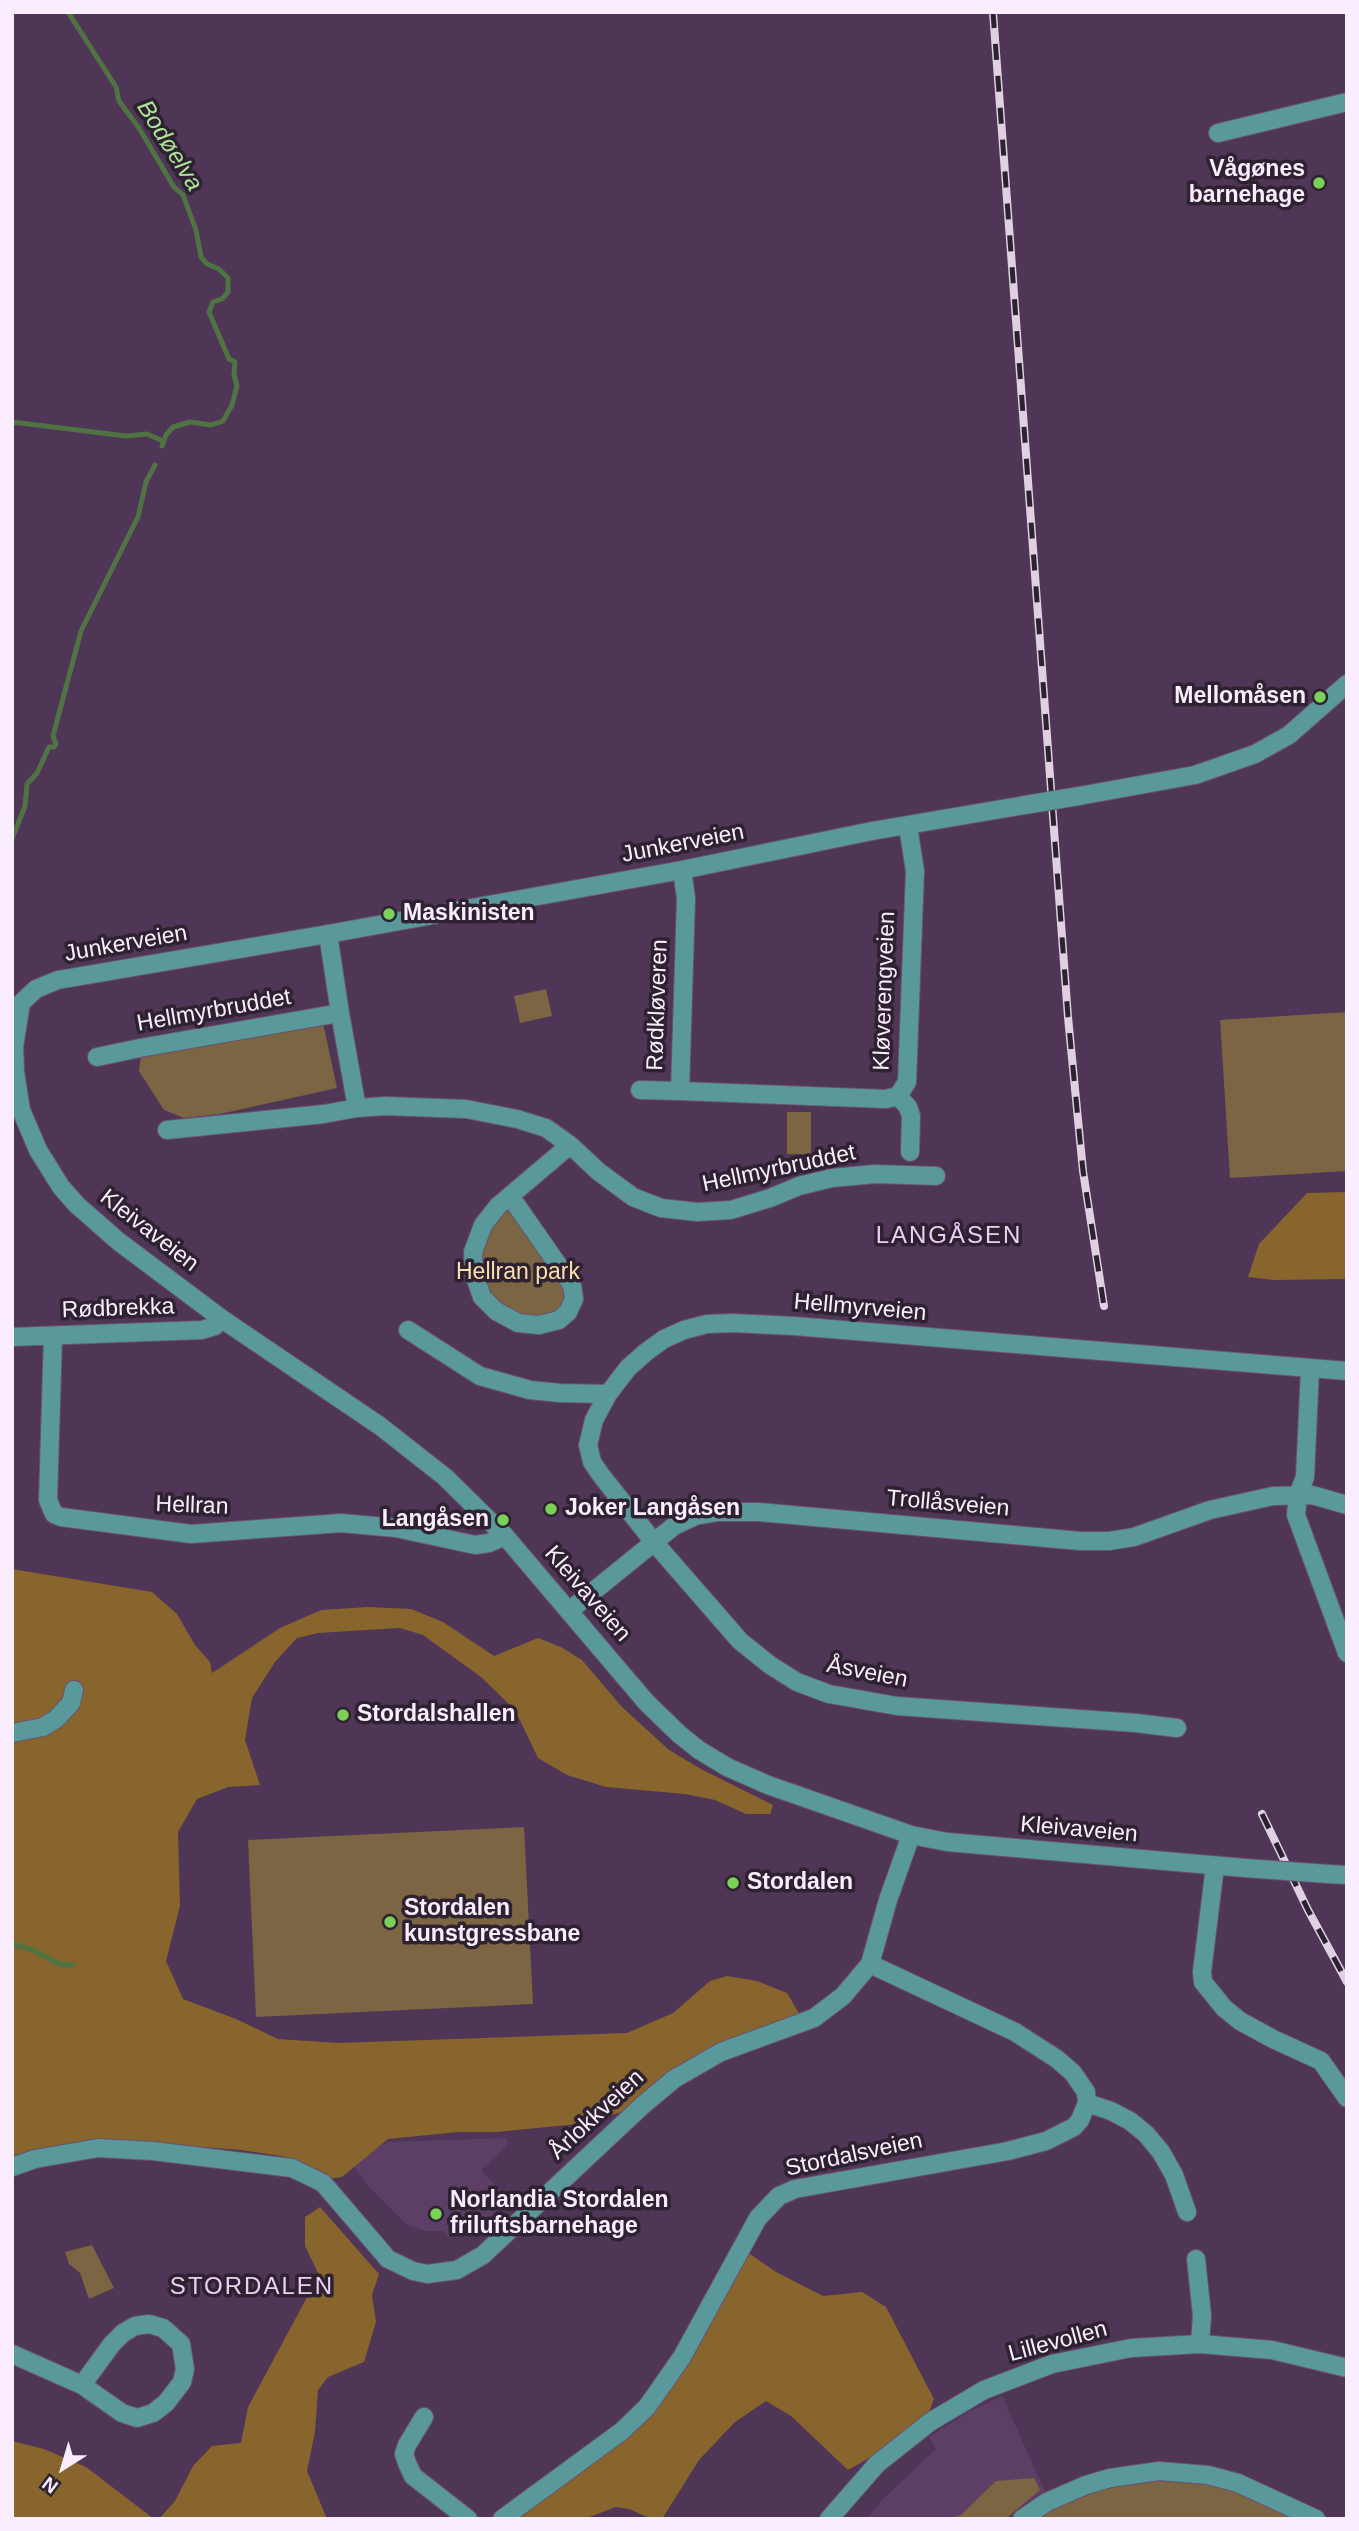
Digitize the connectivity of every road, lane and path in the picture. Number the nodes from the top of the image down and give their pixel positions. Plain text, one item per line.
1 (1347, 103) edge
2 (1218, 133) dead end
3 (1347, 684) edge
4 (908, 826) junction
5 (682, 870) junction
6 (328, 934) junction
7 (17, 1000) edge
8 (340, 1013) junction
9 (97, 1057) dead end
10 (640, 1090) dead end
11 (680, 1091) junction
12 (898, 1096) junction
13 (357, 1108) junction
14 (167, 1130) dead end
15 (570, 1145) junction
16 (910, 1152) dead end
17 (936, 1176) dead end
18 (510, 1196) junction
19 (222, 1319) junction
20 (408, 1331) dead end
21 (53, 1336) junction
22 (12, 1337) edge
23 (1310, 1369) junction
24 (1347, 1371) edge
25 (608, 1394) junction
26 (1298, 1495) junction
27 (1347, 1505) edge
28 (505, 1536) junction
29 (653, 1541) junction
30 (569, 1611) junction
31 (1347, 1653) edge
32 (74, 1690) dead end
33 (1177, 1728) dead end
34 (12, 1733) edge
35 (911, 1835) junction
36 (1215, 1866) junction
37 (1347, 1875) edge
38 (870, 1964) junction
39 (1347, 2098) edge
40 (1087, 2103) junction
41 (12, 2167) edge
42 (1187, 2212) dead end
43 (1196, 2259) dead end
44 (1200, 2344) junction
45 (12, 2354) edge
46 (1347, 2368) edge
47 (82, 2385) junction
48 (424, 2417) dead end
49 (468, 2519) edge
50 (502, 2519) edge
51 (829, 2519) edge
52 (1022, 2519) edge
53 (1316, 2519) edge

1 - 2 street
3 - 4 street, Junkerveien, bridge
4 - 5 street, Junkerveien
4 - 12 street, Kløverengveien
5 - 6 street, Junkerveien
5 - 11 street, Rødkløveren
6 - 7 street, Junkerveien
6 - 8 street
7 - 19 street, Kleivaveien
8 - 9 street, Hellmyrbruddet
8 - 13 street
10 - 11 street
11 - 12 street, Rødkløveren
12 - 16 street, Kløverengveien
13 - 14 street, Hellmyrbruddet
13 - 15 street, Hellmyrbruddet
15 - 17 street, Hellmyrbruddet
15 - 18 street
18 - 18 street
19 - 21 street, Rødbrekka
19 - 28 street, Kleivaveien
20 - 25 street
21 - 22 street, Rødbrekka
21 - 28 street, Hellran
23 - 24 street, Hellmyrveien
23 - 25 street, Hellmyrveien
23 - 26 street
25 - 29 street, Åsveien
26 - 27 street, Trollåsveien
26 - 29 street, Trollåsveien
26 - 31 street
28 - 30 street, Kleivaveien
29 - 30 street, Trollåsveien
29 - 33 street, Åsveien
30 - 35 street, Kleivaveien
32 - 34 street
35 - 36 street, Kleivaveien
35 - 38 street, Årlokkveien
36 - 37 street, Kleivaveien, bridge
36 - 39 street
38 - 40 street
38 - 41 street, Årlokkveien
40 - 42 street
40 - 50 street, Stordalsveien
43 - 44 street
44 - 46 street, Lillevollen
44 - 51 street, Lillevollen
45 - 47 street
47 - 47 street
48 - 49 street
52 - 53 street

